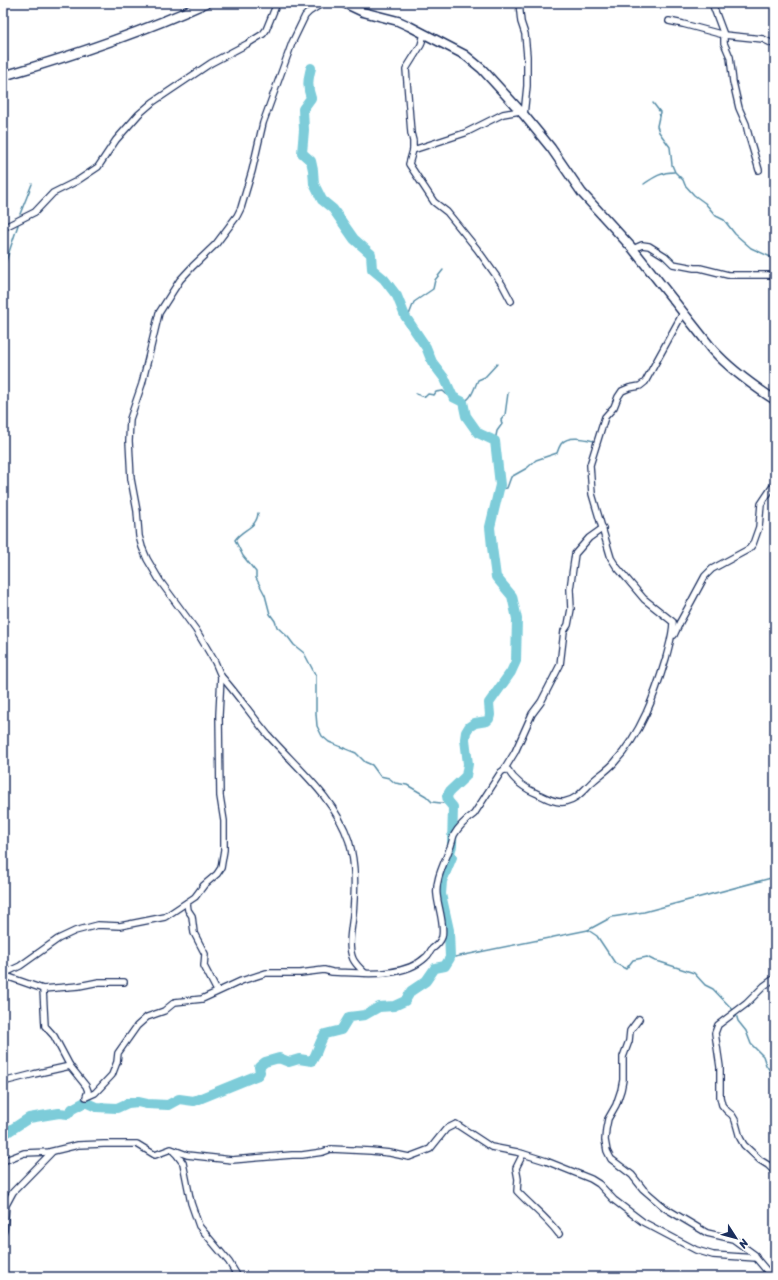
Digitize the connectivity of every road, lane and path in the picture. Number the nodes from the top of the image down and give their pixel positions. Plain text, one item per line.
1 (206, 3) edge
2 (276, 3) edge
3 (323, 3) edge
4 (344, 3) edge
5 (520, 3) edge
6 (712, 3) edge
7 (669, 21) dead end
8 (424, 34) junction
9 (724, 35) junction
10 (775, 45) edge
11 (3, 50) edge
12 (4, 76) edge
13 (522, 113) junction
14 (413, 150) junction
15 (759, 170) dead end
16 (3, 228) edge
17 (633, 249) junction
18 (775, 275) edge
19 (511, 301) dead end
20 (683, 313) junction
21 (775, 400) edge
22 (775, 483) edge
23 (602, 528) junction
24 (669, 648) junction
25 (221, 676) junction
26 (504, 770) junction
27 (187, 903) junction
28 (365, 973) junction
29 (3, 975) edge
30 (775, 978) edge
31 (124, 982) dead end
32 (43, 989) junction
33 (217, 991) junction
34 (639, 1019) dead end
35 (70, 1066) junction
36 (3, 1082) edge
37 (171, 1149) junction
38 (54, 1150) junction
39 (523, 1154) junction
40 (3, 1161) edge
41 (775, 1172) edge
42 (3, 1233) edge
43 (559, 1234) dead end
44 (756, 1258) junction
45 (238, 1277) edge
46 (772, 1277) edge

1 - 12 street
2 - 16 street
3 - 25 street
4 - 8 street
5 - 13 street
6 - 9 street
7 - 9 street
8 - 13 street
8 - 14 street
9 - 10 street
9 - 15 street
11 - 12 street
13 - 14 street
13 - 17 street
14 - 19 street
17 - 18 street
17 - 20 street
20 - 21 street
20 - 23 street
22 - 24 street
23 - 24 street
23 - 26 street
24 - 26 street
25 - 27 street
25 - 28 street
26 - 28 street
27 - 29 street
27 - 33 street
28 - 33 street
29 - 32 street
30 - 41 street
31 - 32 street
32 - 35 street
33 - 35 street
34 - 44 street
35 - 36 street
37 - 38 street
37 - 39 street
37 - 45 street
38 - 40 street
38 - 42 street
39 - 43 street
39 - 44 street
44 - 46 street

